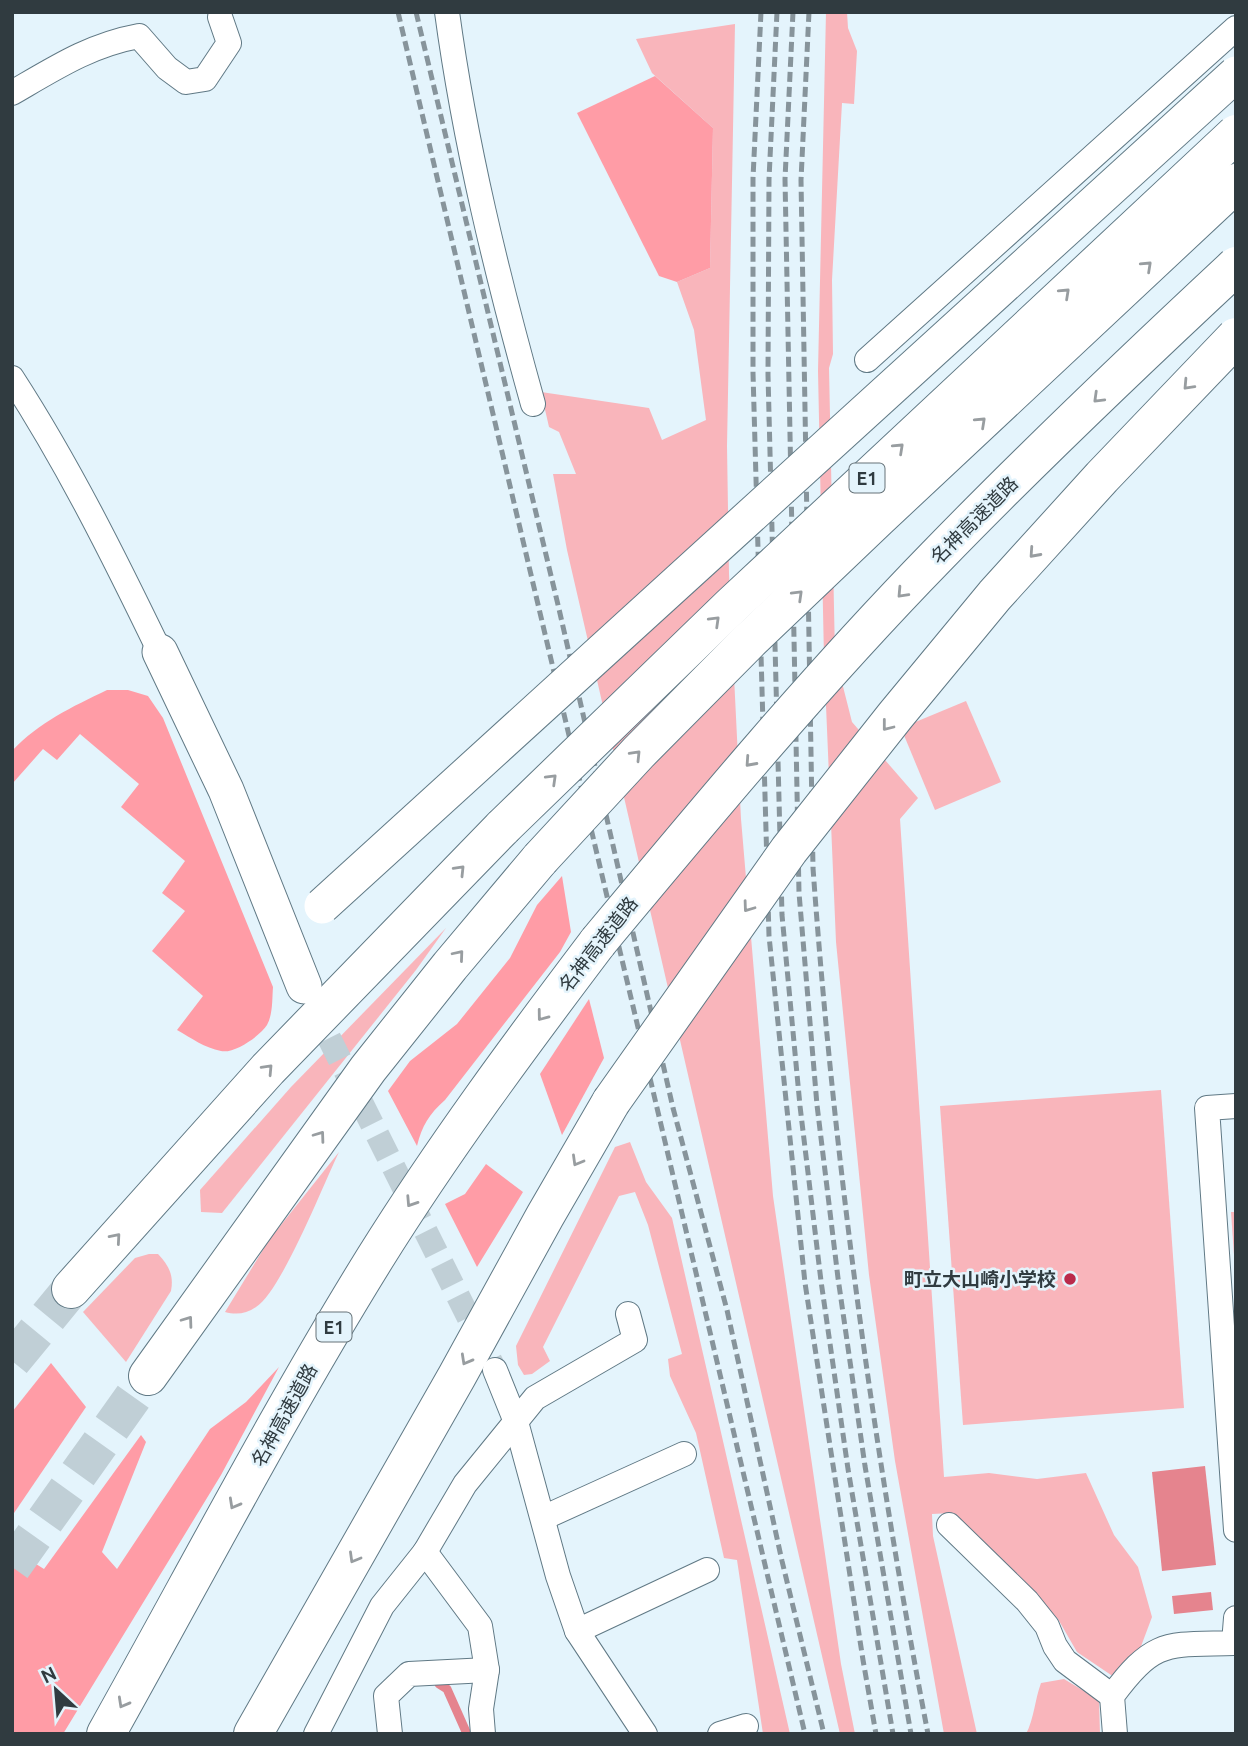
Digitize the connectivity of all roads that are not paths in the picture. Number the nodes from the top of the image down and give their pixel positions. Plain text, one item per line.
1 (447, 12) edge
2 (220, 16) dead end
3 (1236, 28) edge
4 (1236, 74) edge
5 (12, 93) edge
6 (1236, 134) edge
7 (1236, 183) edge
8 (1236, 266) edge
9 (1236, 337) edge
10 (867, 360) dead end
11 (12, 378) edge
12 (533, 404) dead end
13 (160, 652) joint
14 (285, 939) junction
15 (304, 986) tunnel mouth
16 (1236, 1106) edge
17 (71, 1289) tunnel mouth
18 (628, 1314) dead end
19 (495, 1370) tunnel mouth
20 (148, 1376) tunnel mouth
21 (516, 1422) junction
22 (684, 1454) dead end
23 (543, 1518) junction
24 (949, 1525) dead end
25 (1236, 1530) edge
26 (425, 1552) junction
27 (707, 1570) dead end
28 (1236, 1618) edge
29 (577, 1631) junction
30 (486, 1670) junction
31 (1112, 1696) junction
32 (746, 1726) dead end
33 (106, 1734) edge
34 (253, 1734) edge
35 (316, 1734) edge
36 (390, 1734) edge
37 (483, 1734) edge
38 (645, 1734) edge
39 (720, 1734) edge
40 (1115, 1734) edge

1 - 12 street
2 - 5 street
3 - 10 street
4 - 14 street, bridge
17 -> 6 highway, E1, bridge
20 -> 7 highway, E1, bridge
8 -> 33 highway, 名神高速道路 / E1, bridge
9 -> 34 highway, bridge
11 - 13 street
13 - 14 street
14 - 15 street
16 - 25 street
18 - 21 street
19 - 21 street
21 - 23 street
21 - 26 street
22 - 23 street
23 - 29 street
24 - 31 street
26 - 30 street
26 - 35 street
27 - 29 street
28 - 31 street
29 - 38 street
30 - 36 street
30 - 37 street
31 - 40 street
32 - 39 street

